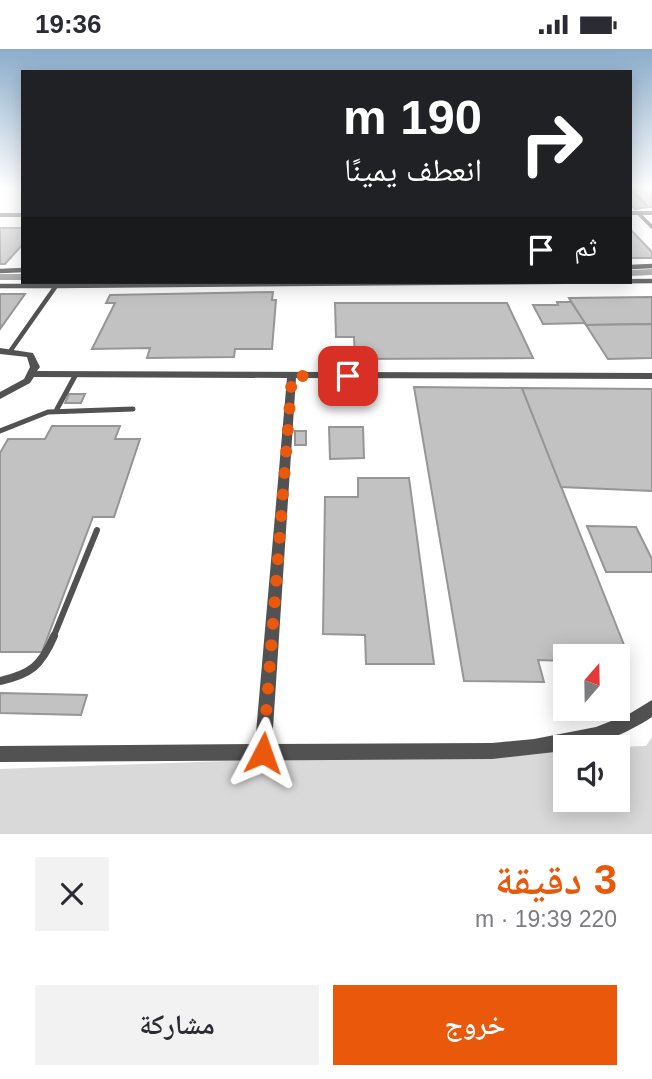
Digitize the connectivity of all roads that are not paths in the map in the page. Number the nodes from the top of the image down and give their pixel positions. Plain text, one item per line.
1 (652, 266) edge
2 (632, 267) edge
3 (21, 270) edge
4 (0, 271) edge
5 (632, 281) edge
6 (652, 281) edge
7 (294, 284) edge
8 (0, 286) edge
9 (56, 286) junction
10 (11, 350) junction
11 (0, 351) edge
12 (32, 375) junction
13 (75, 376) junction
14 (292, 376) junction
15 (652, 376) edge
16 (0, 396) edge
17 (57, 409) junction
18 (133, 409) dead end
19 (0, 431) edge
20 (97, 530) dead end
21 (0, 681) edge
22 (652, 708) edge
23 (263, 753) junction
24 (0, 754) edge

1 - 2 lane
3 - 4 lane
5 - 6 lane
7 - 9 lane
8 - 9 lane
9 - 10 lane
10 - 11 street
10 - 12 street
12 - 13 street
12 - 16 street
13 - 14 street
13 - 17 lane
14 - 15 street
14 - 23 street
17 - 18 lane
17 - 19 lane
20 - 21 lane
22 - 23 street
23 - 24 street

